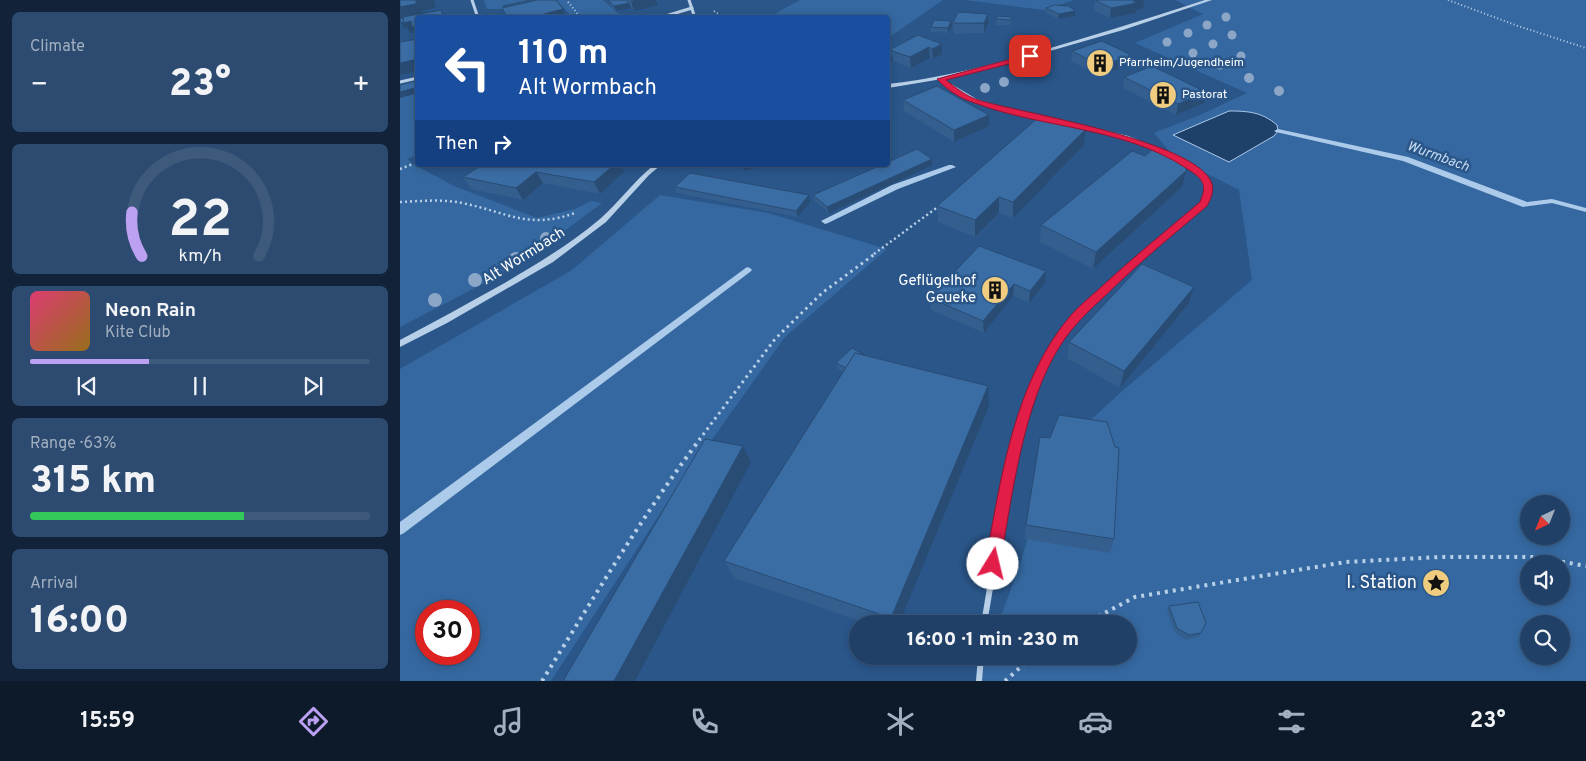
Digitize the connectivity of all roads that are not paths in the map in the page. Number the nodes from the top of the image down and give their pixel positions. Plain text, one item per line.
1 (472, 0) edge
2 (689, 0) edge
3 (1210, 0) edge
4 (692, 8) junction
5 (477, 15) edge
6 (669, 15) edge
7 (693, 15) edge
8 (415, 79) edge
9 (940, 79) junction
10 (400, 82) edge
11 (890, 86) edge
12 (656, 167) edge
13 (400, 344) edge
14 (986, 615) edge
15 (980, 665) edge
16 (978, 681) edge

1 - 5 street
2 - 4 street
3 - 9 street
4 - 6 street
4 - 7 street
8 - 10 street
9 - 11 street
9 - 14 street
12 - 13 street, Alt Wormbach
15 - 16 street

